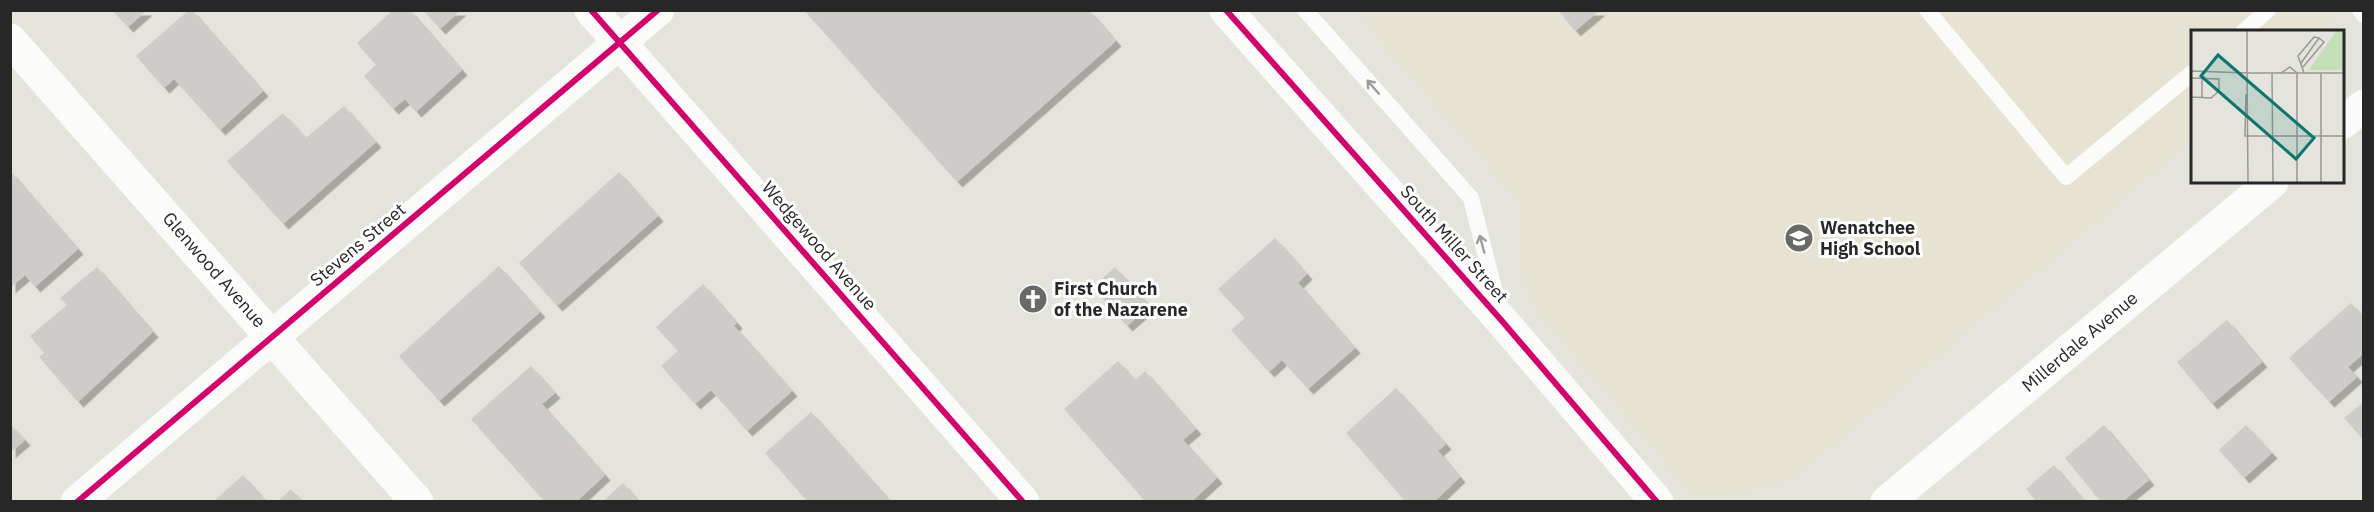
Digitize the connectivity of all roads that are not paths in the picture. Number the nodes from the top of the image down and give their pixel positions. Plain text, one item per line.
1 (591, 10) edge
2 (658, 10) edge
3 (1226, 10) edge
4 (1305, 10) edge
5 (1927, 10) edge
6 (2268, 10) edge
7 (2360, 10) edge
8 (2364, 15) edge
9 (2244, 30) edge
10 (10, 40) edge
11 (620, 43) junction
12 (2191, 75) edge
13 (2364, 106) edge
14 (2344, 122) edge
15 (2271, 183) edge
16 (1502, 321) junction
17 (272, 336) junction
18 (77, 501) edge
19 (417, 501) edge
20 (1023, 501) edge
21 (1657, 501) edge
22 (1887, 501) edge

1 - 11 street, Wedgewood Avenue
2 - 11 street, Stevens Street
3 - 16 street, South Miller Street
16 -> 4 lane
5 - 12 lane
6 - 9 lane
7 - 8 lane
10 - 17 street, Glenwood Avenue
11 - 17 street, Stevens Street
11 - 20 street, Wedgewood Avenue
13 - 14 street
15 - 22 street, Millerdale Avenue
16 - 21 street, South Miller Street
17 - 18 street, Stevens Street
17 - 19 street, Glenwood Avenue

